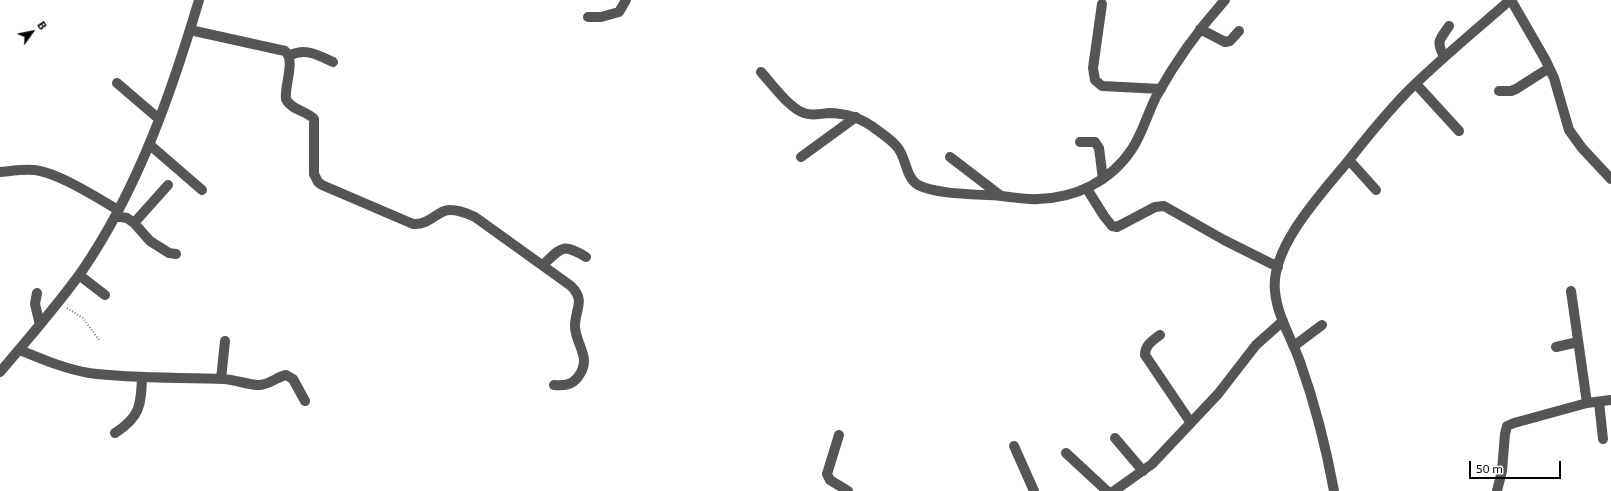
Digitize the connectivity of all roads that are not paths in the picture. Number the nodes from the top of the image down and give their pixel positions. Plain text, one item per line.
1 (200, 0) edge
2 (626, 0) edge
3 (1226, 0) edge
4 (1510, 0) edge
5 (1102, 4) dead end
6 (588, 18) dead end
7 (1449, 26) dead end
8 (1200, 29) junction
9 (190, 30) junction
10 (1239, 31) dead end
11 (289, 56) junction
12 (1444, 57) junction
13 (333, 62) dead end
14 (1550, 68) junction
15 (761, 72) dead end
16 (117, 83) dead end
17 (1416, 84) junction
18 (1161, 89) junction
19 (1499, 91) dead end
20 (856, 117) junction
21 (159, 119) junction
22 (1459, 130) dead end
23 (1080, 142) dead end
24 (150, 144) junction
25 (801, 157) dead end
26 (950, 157) dead end
27 (1349, 160) junction
28 (0, 172) edge
29 (1103, 179) junction
30 (1611, 179) edge
31 (168, 186) dead end
32 (1087, 189) junction
33 (202, 190) dead end
34 (1376, 190) dead end
35 (1001, 196) junction
36 (117, 213) junction
37 (134, 223) junction
38 (176, 254) dead end
39 (586, 257) dead end
40 (543, 264) junction
41 (1278, 267) junction
42 (79, 275) junction
43 (1571, 290) dead end
44 (37, 293) dead end
45 (105, 295) dead end
46 (1283, 321) junction
47 (1322, 324) dead end
48 (40, 325) junction
49 (1160, 336) dead end
50 (225, 341) dead end
51 (1578, 342) junction
52 (1294, 346) junction
53 (1556, 348) dead end
54 (20, 350) junction
55 (0, 372) edge
56 (142, 377) junction
57 (221, 379) junction
58 (554, 385) dead end
59 (1611, 400) edge
60 (306, 401) dead end
61 (1599, 402) junction
62 (1587, 403) junction
63 (1191, 423) junction
64 (115, 434) dead end
65 (839, 436) dead end
66 (1115, 438) dead end
67 (1603, 439) dead end
68 (1014, 446) dead end
69 (1066, 453) dead end
70 (1143, 471) junction
71 (848, 491) edge
72 (1034, 491) edge
73 (1107, 491) edge
74 (1114, 491) edge
75 (1334, 491) edge
76 (1497, 491) edge

1 - 9 street
2 - 6 street
3 - 8 street
4 - 12 street
4 - 14 street
5 - 18 street
7 - 12 street
8 - 10 street
8 - 18 street
9 - 11 street
9 - 21 street
11 - 13 street
11 - 40 street
12 - 17 street
14 - 19 street
14 - 30 street
15 - 20 street
16 - 21 street
17 - 22 street
17 - 27 street
18 - 29 street
20 - 25 street
20 - 35 street
21 - 24 street
23 - 29 street
24 - 33 street
24 - 36 street
26 - 35 street
27 - 34 street
27 - 41 street
28 - 36 street
29 - 32 street
31 - 37 street
32 - 35 street
32 - 41 street
36 - 37 street
36 - 42 street
37 - 38 street
39 - 40 street
40 - 58 street
41 - 46 street
42 - 45 street
42 - 48 street
43 - 51 street
44 - 48 street
46 - 52 street
46 - 63 street
47 - 52 street
48 - 54 street
49 - 63 street
50 - 57 street
51 - 53 street
51 - 62 street
52 - 75 street
54 - 55 street
54 - 56 street
56 - 57 street
56 - 64 street
57 - 60 street
59 - 61 street
61 - 62 street
61 - 67 street
62 - 76 street
63 - 70 street
65 - 71 street
66 - 70 street
68 - 72 street
69 - 73 street
70 - 74 street

